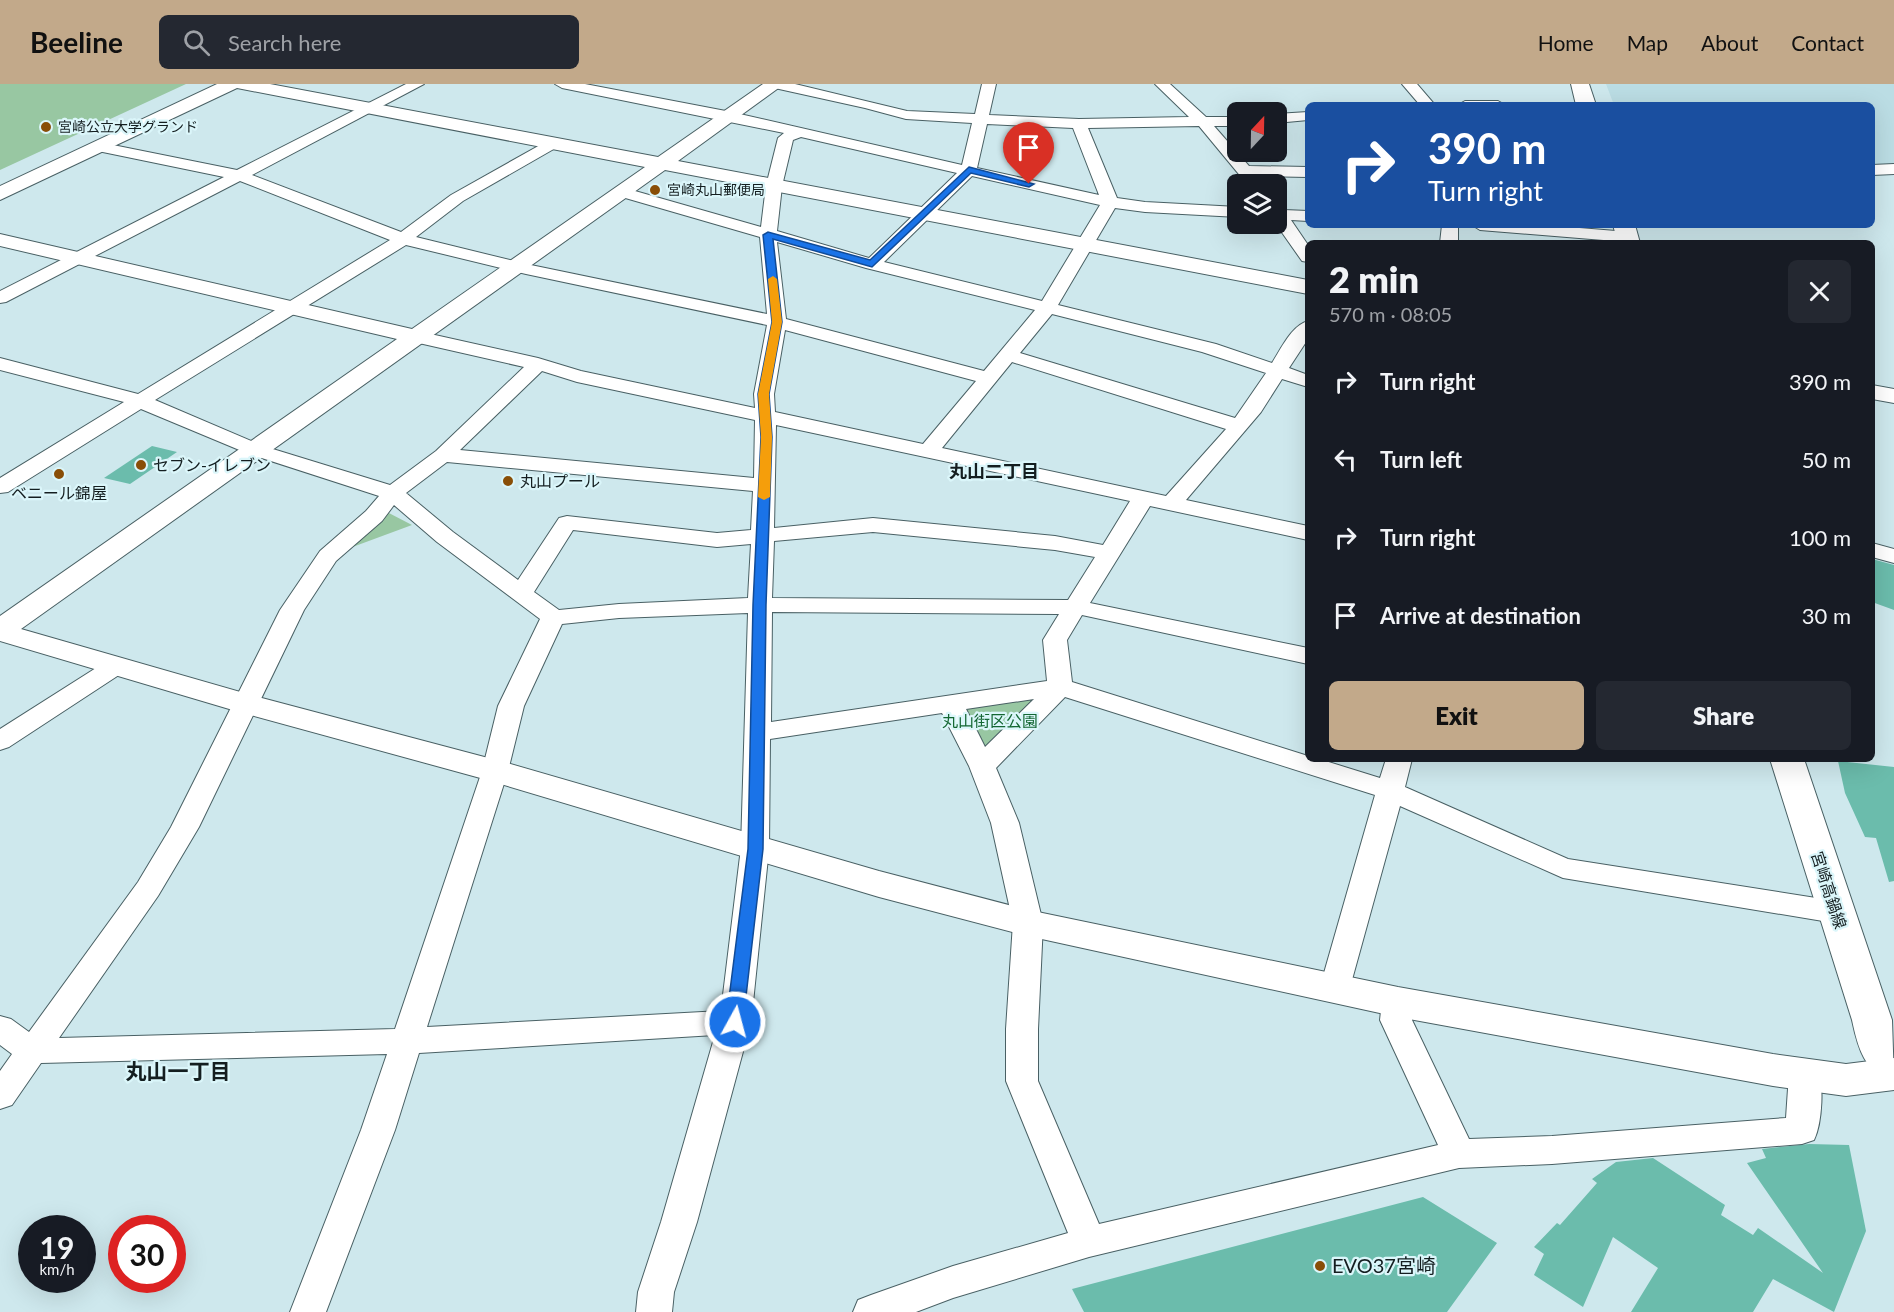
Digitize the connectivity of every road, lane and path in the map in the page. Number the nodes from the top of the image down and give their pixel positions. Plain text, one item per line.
1 (231, 84) edge
2 (242, 84) edge
3 (417, 84) edge
4 (562, 84) edge
5 (775, 84) edge
6 (989, 84) edge
7 (1162, 84) edge
8 (1409, 84) edge
9 (1580, 84) edge
10 (665, 89) dead end
11 (648, 100) junction
12 (1425, 102) edge
13 (1585, 102) edge
14 (370, 108) junction
15 (731, 116) junction
16 (1305, 116) edge
17 (1287, 118) edge
18 (979, 120) junction
19 (1227, 122) edge
20 (1204, 123) junction
21 (1078, 124) junction
22 (800, 131) junction
23 (554, 143) junction
24 (98, 147) junction
25 (664, 164) junction
26 (1894, 169) edge
27 (969, 170) junction
28 (1244, 171) junction
29 (1875, 171) edge
30 (1305, 172) edge
31 (1247, 174) edge
32 (238, 175) junction
33 (774, 186) junction
34 (621, 192) junction
35 (0, 194) edge
36 (1110, 202) junction
37 (1227, 211) edge
38 (924, 214) junction
39 (1287, 214) edge
40 (1305, 216) edge
41 (1287, 226) edge
42 (1524, 228) edge
43 (768, 235) junction
44 (1627, 235) edge
45 (403, 239) junction
46 (0, 240) edge
47 (1087, 244) junction
48 (1305, 253) edge
49 (80, 258) junction
50 (872, 264) junction
51 (516, 266) junction
52 (1305, 286) edge
53 (0, 298) edge
54 (289, 308) junction
55 (1047, 308) junction
56 (777, 322) junction
57 (1305, 330) edge
58 (417, 337) junction
59 (1008, 355) junction
60 (0, 364) edge
61 (538, 364) junction
62 (1278, 372) junction
63 (989, 378) junction
64 (1305, 380) edge
65 (1875, 393) edge
66 (1894, 396) edge
67 (138, 400) junction
68 (763, 416) junction
69 (1238, 426) junction
70 (256, 450) junction
71 (929, 450) junction
72 (443, 455) junction
73 (765, 486) junction
74 (0, 487) edge
75 (393, 493) junction
76 (1144, 496) junction
77 (1172, 502) junction
78 (1305, 531) edge
79 (762, 537) junction
80 (1875, 551) edge
81 (1109, 553) junction
82 (1894, 556) edge
83 (521, 593) junction
84 (760, 605) junction
85 (1076, 607) junction
86 (554, 617) junction
87 (0, 631) edge
88 (1305, 655) edge
89 (116, 666) junction
90 (1060, 687) junction
91 (950, 703) junction
92 (247, 704) junction
93 (758, 732) junction
94 (0, 741) edge
95 (1398, 762) edge
96 (1788, 762) edge
97 (982, 766) junction
98 (495, 771) junction
99 (1388, 790) junction
100 (756, 849) junction
101 (1835, 912) junction
102 (1028, 923) junction
103 (1335, 987) junction
104 (1398, 1002) junction
105 (1887, 1021) edge
106 (735, 1022) junction
107 (0, 1029) edge
108 (406, 1041) junction
109 (32, 1051) junction
110 (1894, 1065) edge
111 (1805, 1074) junction
112 (1894, 1074) edge
113 (0, 1096) edge
114 (1459, 1154) junction
115 (1089, 1242) junction
116 (308, 1312) edge
117 (654, 1312) edge
118 (871, 1312) edge

1 - 24 street
2 - 14 street
3 - 14 street
4 - 11 street
5 - 15 street
5 - 18 street
6 - 18 street
7 - 20 street
8 - 12 street
9 - 13 main road
10 - 11 street
11 - 15 street
14 - 23 street
14 - 32 street
15 - 22 street
15 - 25 street
16 - 17 street
18 - 21 street
18 - 27 street
19 - 20 street
20 - 21 street
20 - 28 street
21 - 36 street
22 - 27 street
22 - 33 street
23 - 25 street
23 - 45 street
24 - 32 street
24 - 35 street
25 - 33 street
25 - 34 street
26 - 29 street
27 - 36 street
27 - 38 street
28 - 30 street
28 - 31 street
32 - 45 street
32 - 49 street
33 - 38 street
33 - 43 street
34 - 43 street
34 - 51 street
36 - 37 street
36 - 47 street
38 - 47 street
38 - 50 street
39 - 40 street
41 - 48 street
42 - 44 street
43 - 50 street
43 - 56 street
45 - 51 street
45 - 54 street
46 - 49 street
47 - 52 street
47 - 55 street
49 - 53 street
49 - 54 street
50 - 55 street
51 - 56 street
51 - 58 street
54 - 58 street
54 - 67 street
55 - 59 street
55 - 62 street
56 - 63 street
56 - 68 street
57 - 62 street
58 - 61 street
58 - 70 street
59 - 63 street
59 - 69 street
60 - 67 street
61 - 68 street
61 - 72 street
62 - 64 street
62 - 69 street
63 - 71 street
65 - 66 street
67 - 70 street
67 - 74 street
68 - 71 street
68 - 73 street
69 - 77 street
70 - 75 street
70 - 87 street
71 - 76 street
72 - 73 street
72 - 75 street
73 - 79 street
75 - 83 street
75 - 92 street
76 - 77 street
76 - 81 street
77 - 78 street
79 - 81 street
79 - 83 street
79 - 84 street
80 - 82 street
81 - 85 street
83 - 86 street
84 - 85 street
84 - 86 street
84 - 93 street
85 - 88 street
85 - 90 street
86 - 98 street
87 - 89 street
89 - 92 street
89 - 94 street
90 - 91 street
90 - 97 street
90 - 99 street
91 - 93 street
91 - 97 street
92 - 98 street
92 - 109 street
93 - 100 street
95 - 99 street
96 - 101 main road, 宮崎高鍋線
97 - 102 street
98 - 100 street
98 - 108 street
99 - 101 street
99 - 103 street
100 - 102 street
100 - 106 street
101 - 105 main road, 宮崎高鍋線
102 - 103 street
102 - 115 street
103 - 104 street
104 - 111 street
104 - 114 street
105 - 110 main road
106 - 108 street
106 - 117 street
107 - 109 street
108 - 109 street
108 - 116 street
109 - 113 street
111 - 112 street
111 - 114 street
114 - 115 street
115 - 118 street

